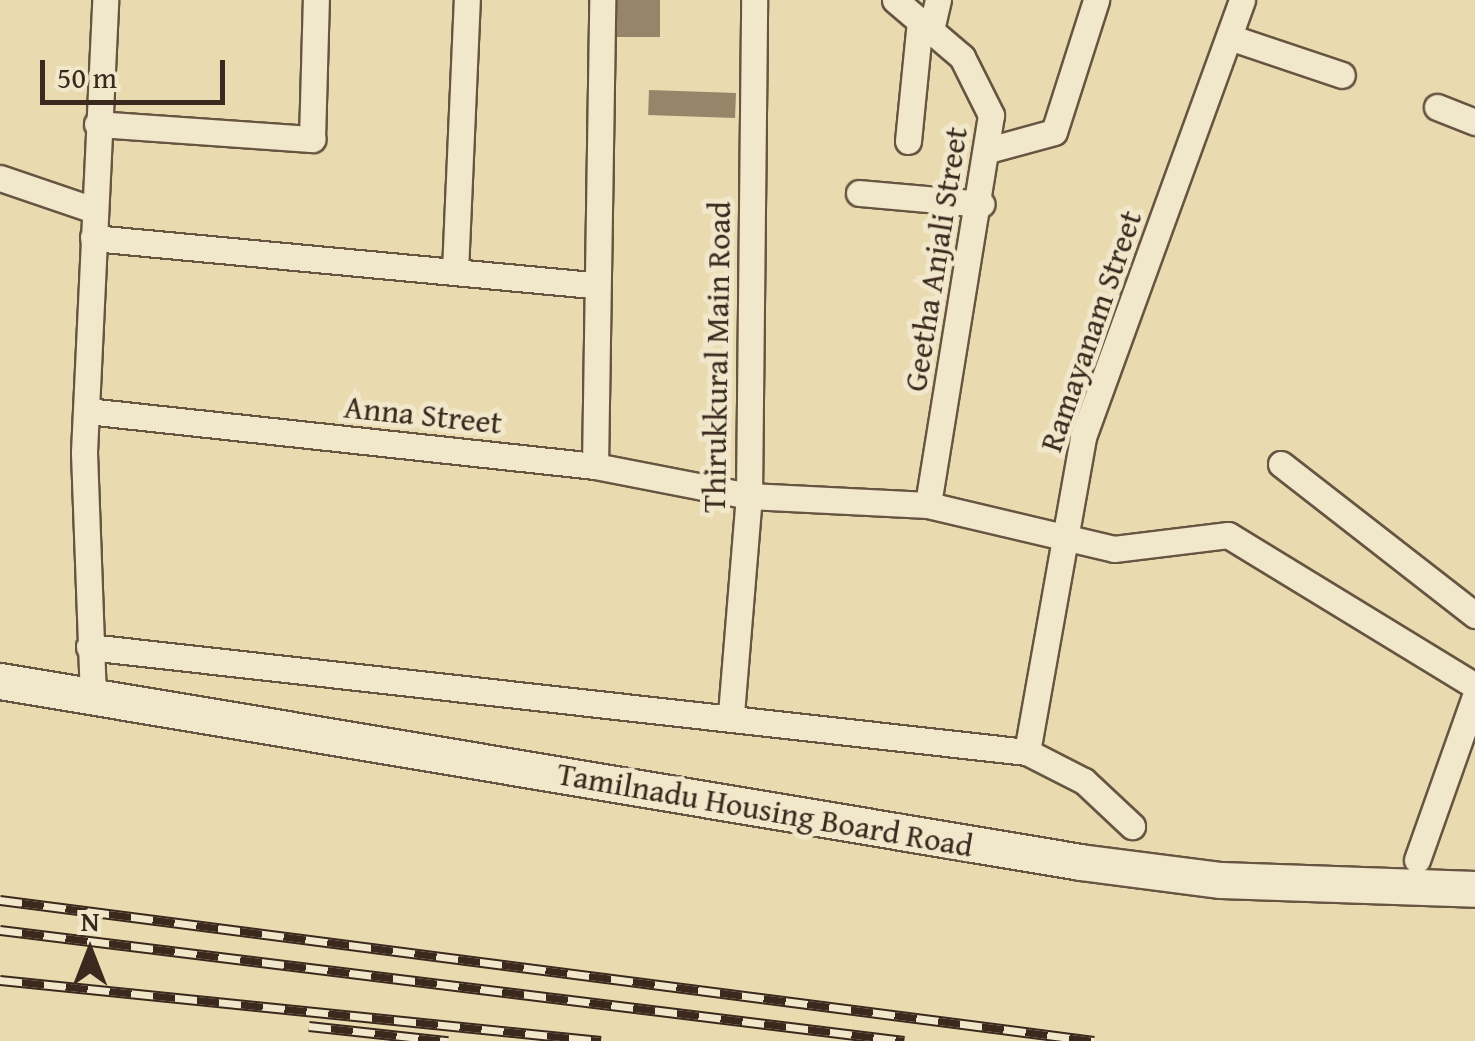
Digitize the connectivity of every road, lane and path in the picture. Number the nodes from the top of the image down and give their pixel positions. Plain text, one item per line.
1 (316, 0) edge
2 (467, 0) edge
3 (602, 0) edge
4 (754, 0) edge
5 (894, 0) edge
6 (938, 0) edge
7 (1096, 0) edge
8 (1242, 0) edge
9 (100, 1) edge
10 (925, 25) junction
11 (1228, 38) junction
12 (1342, 75) dead end
13 (1437, 107) dead end
14 (1475, 122) edge
15 (98, 124) junction
16 (908, 141) dead end
17 (992, 149) junction
18 (0, 178) edge
19 (859, 193) dead end
20 (982, 204) junction
21 (91, 210) junction
22 (93, 238) junction
23 (456, 270) junction
24 (592, 285) junction
25 (87, 411) junction
26 (1281, 464) dead end
27 (595, 466) junction
28 (749, 496) junction
29 (928, 505) junction
30 (1063, 530) junction
31 (1475, 615) edge
32 (89, 647) junction
33 (0, 681) edge
34 (1475, 686) edge
35 (1475, 696) edge
36 (93, 698) junction
37 (731, 714) junction
38 (1027, 752) junction
39 (1132, 826) dead end
40 (1417, 860) dead end
41 (1475, 889) edge

1 - 15 street
2 - 23 street
3 - 24 street
4 - 28 street, Thirukkural Main Road
5 - 10 street, Geetha Anjali Street
6 - 10 street
7 - 17 street
8 - 11 street, Ramayanam Street
9 - 15 street
10 - 16 street
10 - 17 street, Geetha Anjali Street
11 - 12 street
11 - 30 street, Ramayanam Street
13 - 14 street
15 - 21 street
17 - 20 street, Geetha Anjali Street
18 - 21 street
19 - 20 street
20 - 29 street, Geetha Anjali Street
21 - 22 street
22 - 23 street
22 - 25 street
23 - 24 street
24 - 27 street
25 - 27 street, Anna Street
25 - 32 street
26 - 31 street
27 - 28 street, Anna Street
28 - 29 street, Anna Street
28 - 37 street, Thirukkural Main Road
29 - 30 street, Anna Street
30 - 34 street, Anna Street
30 - 38 street, Ramayanam Street
32 - 36 street
32 - 37 street
33 - 36 street, Tamilnadu Housing Board Road
35 - 40 street
36 - 41 street, Tamilnadu Housing Board Road
37 - 38 street
38 - 39 street

